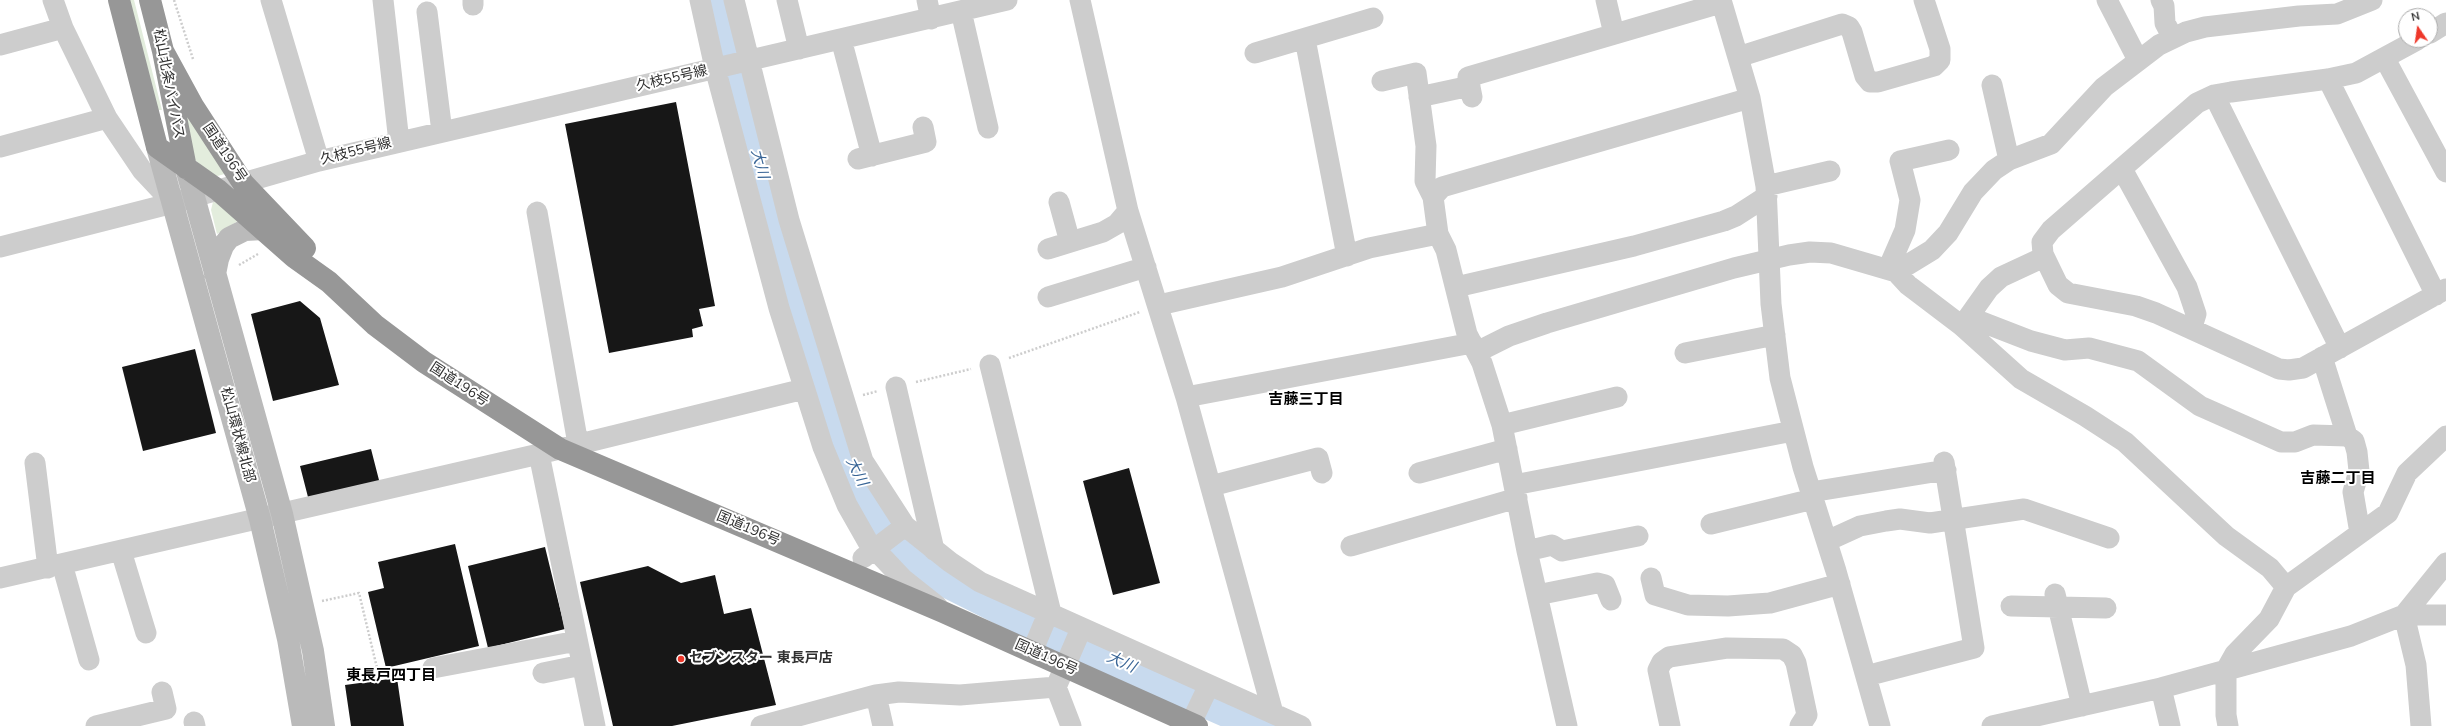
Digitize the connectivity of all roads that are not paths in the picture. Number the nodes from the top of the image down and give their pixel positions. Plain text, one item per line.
1 (53, 0) edge
2 (119, 0) edge
3 (150, 0) edge
4 (271, 0) edge
5 (383, 0) edge
6 (700, 0) edge
7 (734, 0) edge
8 (786, 0) edge
9 (1008, 0) edge
10 (1080, 0) edge
11 (1606, 0) edge
12 (1924, 0) edge
13 (2107, 0) edge
14 (2161, 0) edge
15 (2372, 0) edge
16 (1721, 2) edge
17 (2335, 7) edge
18 (929, 9) edge
19 (428, 12) dead end
20 (961, 12) junction
21 (1373, 18) dead end
22 (63, 28) junction
23 (1614, 34) junction
24 (2173, 38) junction
25 (1305, 39) junction
26 (842, 40) junction
27 (0, 45) edge
28 (2404, 48) edge
29 (800, 49) junction
30 (163, 51) junction
31 (1255, 53) dead end
32 (1738, 57) junction
33 (2385, 59) junction
34 (2138, 60) junction
35 (748, 61) junction
36 (715, 68) junction
37 (2328, 79) junction
38 (1382, 81) dead end
39 (1992, 85) dead end
40 (2214, 95) junction
41 (1419, 97) junction
42 (1750, 98) junction
43 (107, 118) junction
44 (923, 127) dead end
45 (988, 128) dead end
46 (442, 132) junction
47 (399, 142) junction
48 (0, 147) edge
49 (157, 147) junction
50 (1949, 150) dead end
51 (2009, 160) junction
52 (319, 161) junction
53 (186, 168) junction
54 (2122, 169) junction
55 (1830, 171) dead end
56 (2446, 172) edge
57 (243, 183) junction
58 (218, 190) junction
59 (1766, 191) junction
60 (1432, 197) junction
61 (183, 200) junction
62 (1059, 202) dead end
63 (1128, 211) junction
64 (536, 212) dead end
65 (264, 229) junction
66 (1438, 234) junction
67 (1070, 242) junction
68 (0, 248) edge
69 (1048, 249) dead end
70 (1347, 256) junction
71 (2044, 257) junction
72 (1769, 260) junction
73 (1146, 267) junction
74 (225, 271) junction
75 (1892, 271) junction
76 (329, 282) junction
77 (1456, 287) junction
78 (2441, 292) edge
79 (1048, 297) dead end
80 (1159, 305) junction
81 (1966, 322) junction
82 (2192, 327) junction
83 (1775, 335) junction
84 (1475, 348) junction
85 (2331, 352) junction
86 (1685, 353) dead end
87 (990, 365) dead end
88 (896, 387) dead end
89 (804, 389) junction
90 (1186, 397) junction
91 (1616, 397) dead end
92 (1502, 425) junction
93 (1793, 431) junction
94 (2347, 436) junction
95 (2446, 436) edge
96 (559, 449) junction
97 (1507, 449) junction
98 (34, 463) dead end
99 (1322, 473) dead end
100 (1419, 473) dead end
101 (1211, 486) junction
102 (1516, 492) junction
103 (1812, 495) junction
104 (282, 514) junction
105 (260, 518) junction
106 (1954, 519) junction
107 (1711, 524) dead end
108 (905, 526) junction
109 (2098, 529) dead end
110 (2360, 533) junction
111 (1638, 536) dead end
112 (1827, 541) junction
113 (1351, 546) dead end
114 (121, 550) junction
115 (934, 550) junction
116 (1527, 551) junction
117 (868, 552) junction
118 (2446, 564) edge
119 (55, 566) junction
120 (0, 578) edge
121 (1651, 578) dead end
122 (1840, 584) junction
123 (2286, 587) junction
124 (1537, 594) junction
125 (1611, 600) dead end
126 (2056, 600) junction
127 (2011, 606) dead end
128 (2106, 608) dead end
129 (943, 612) junction
130 (2404, 615) junction
131 (2446, 615) edge
132 (1047, 617) junction
133 (1080, 631) junction
134 (146, 633) dead end
135 (576, 641) junction
136 (1035, 645) junction
137 (89, 660) dead end
138 (1068, 660) junction
139 (582, 665) junction
140 (433, 668) road end
141 (2226, 670) junction
142 (543, 673) dead end
143 (1866, 676) junction
144 (1056, 687) junction
145 (1208, 687) junction
146 (2161, 688) junction
147 (162, 692) dead end
148 (876, 695) junction
149 (2082, 706) junction
150 (1273, 713) junction
151 (1196, 719) edge
152 (2058, 719) edge
153 (1298, 725) edge
154 (96, 726) edge
155 (303, 726) edge
156 (324, 726) edge
157 (595, 726) edge
158 (761, 726) edge
159 (883, 726) edge
160 (1071, 726) edge
161 (1567, 726) edge
162 (1670, 726) edge
163 (1800, 726) edge
164 (1880, 726) edge
165 (1992, 726) edge
166 (2170, 726) edge
167 (2228, 726) edge
168 (2420, 726) edge

1 - 22 street
2 - 49 highway, 松山北条バイパス
3 - 30 highway, 松山北条バイパス
4 - 52 street
5 - 47 street
6 - 36 street
7 - 35 street
8 - 29 street
9 - 20 street, 久枝55号線
10 - 63 street
11 - 23 street
12 - 32 street
13 - 34 street
14 - 24 street
15 - 17 street
16 - 23 street
16 - 32 street
17 - 24 street
18 - 20 street, 久枝55号線
18 - 26 street, 久枝55号線
19 - 46 street
20 - 45 street
21 - 25 street
22 - 27 street
22 - 43 street
23 - 41 street
24 - 34 street
25 - 31 street
25 - 70 street
26 - 29 street, 久枝55号線
26 - 44 street
28 - 33 street
29 - 35 street, 久枝55号線
30 - 53 highway, 松山北条バイパス
30 - 57 highway, 国道196号
32 - 42 street
33 - 37 street
33 - 56 street
34 - 51 street
35 - 36 street, 久枝55号線
35 - 108 street
36 - 46 street, 久枝55号線
36 - 89 street
37 - 40 street
37 - 78 street
38 - 41 street
39 - 51 street
40 - 54 street
40 - 85 street
41 - 60 street
42 - 59 street
42 - 60 street
43 - 48 street
43 - 61 street
46 - 47 street, 久枝55号線
47 - 52 street, 久枝55号線
49 - 53 highway, 国道196号
49 - 61 street, 松山環状線北部
50 - 75 street
51 - 75 street
52 - 57 street, 久枝55号線
53 - 58 highway, 国道196号
53 - 61 street, 松山環状線北部
54 - 71 street
54 - 82 street
55 - 59 street
57 - 58 street, 久枝55号線
57 - 76 highway, 国道196号
58 - 61 street, 久枝55号線
58 - 65 highway, 国道196号
59 - 72 street
59 - 77 street
60 - 66 street
61 - 68 street, 久枝55号線
61 - 74 street, 松山環状線北部
61 - 105 street, 松山環状線北部
62 - 67 street
63 - 67 street
63 - 73 street
64 - 96 street
65 - 74 street
65 - 76 highway, 国道196号
66 - 70 street
66 - 77 street
67 - 69 street
70 - 80 street
71 - 81 street
71 - 82 street
72 - 75 street
72 - 83 street
72 - 84 street
73 - 79 street
73 - 80 street
74 - 104 street, 松山環状線北部
75 - 81 street
76 - 96 highway, 国道196号
77 - 84 street
78 - 85 street
80 - 90 street
81 - 94 street
81 - 123 street
82 - 85 street
83 - 86 street
83 - 93 street
84 - 90 street
84 - 92 street
85 - 94 street
87 - 132 street
88 - 115 street
89 - 96 street
89 - 117 street
90 - 101 street
91 - 92 street
92 - 97 street
93 - 102 street
93 - 103 street
94 - 110 street
95 - 110 street
96 - 104 street
96 - 117 highway, 国道196号
96 - 135 street
97 - 100 street
97 - 102 street
98 - 119 street
99 - 101 street
101 - 150 street
102 - 113 street
102 - 116 street
103 - 106 street
103 - 107 street
103 - 112 street
104 - 105 street
104 - 156 street, 松山環状線北部
105 - 114 street
105 - 155 street, 松山環状線北部
106 - 109 street
106 - 112 street
106 - 143 street
108 - 115 street
108 - 117 street
110 - 123 street
111 - 116 street
112 - 122 street
114 - 119 street
114 - 134 street
115 - 132 street
116 - 124 street
117 - 129 highway, 国道196号
117 - 129 street
118 - 130 street
119 - 120 street
119 - 137 street
121 - 122 street
122 - 143 street
123 - 141 street
124 - 125 street
124 - 161 street
126 - 127 street
126 - 128 street
126 - 149 street
129 - 136 highway, 国道196号
130 - 131 street
130 - 141 street
130 - 168 street
132 - 133 street
132 - 136 street
133 - 138 street
133 - 145 street
135 - 139 street
135 - 140 street
136 - 138 highway, 国道196号
138 - 144 street
138 - 151 highway, 国道196号
139 - 142 street
139 - 157 street
141 - 146 street
141 - 167 street
143 - 164 street
144 - 148 street
144 - 160 street
145 - 150 street
145 - 151 street
146 - 149 street
146 - 166 street
147 - 154 street
148 - 158 street
148 - 159 street
149 - 152 street
150 - 153 street
152 - 165 street
162 - 163 street

